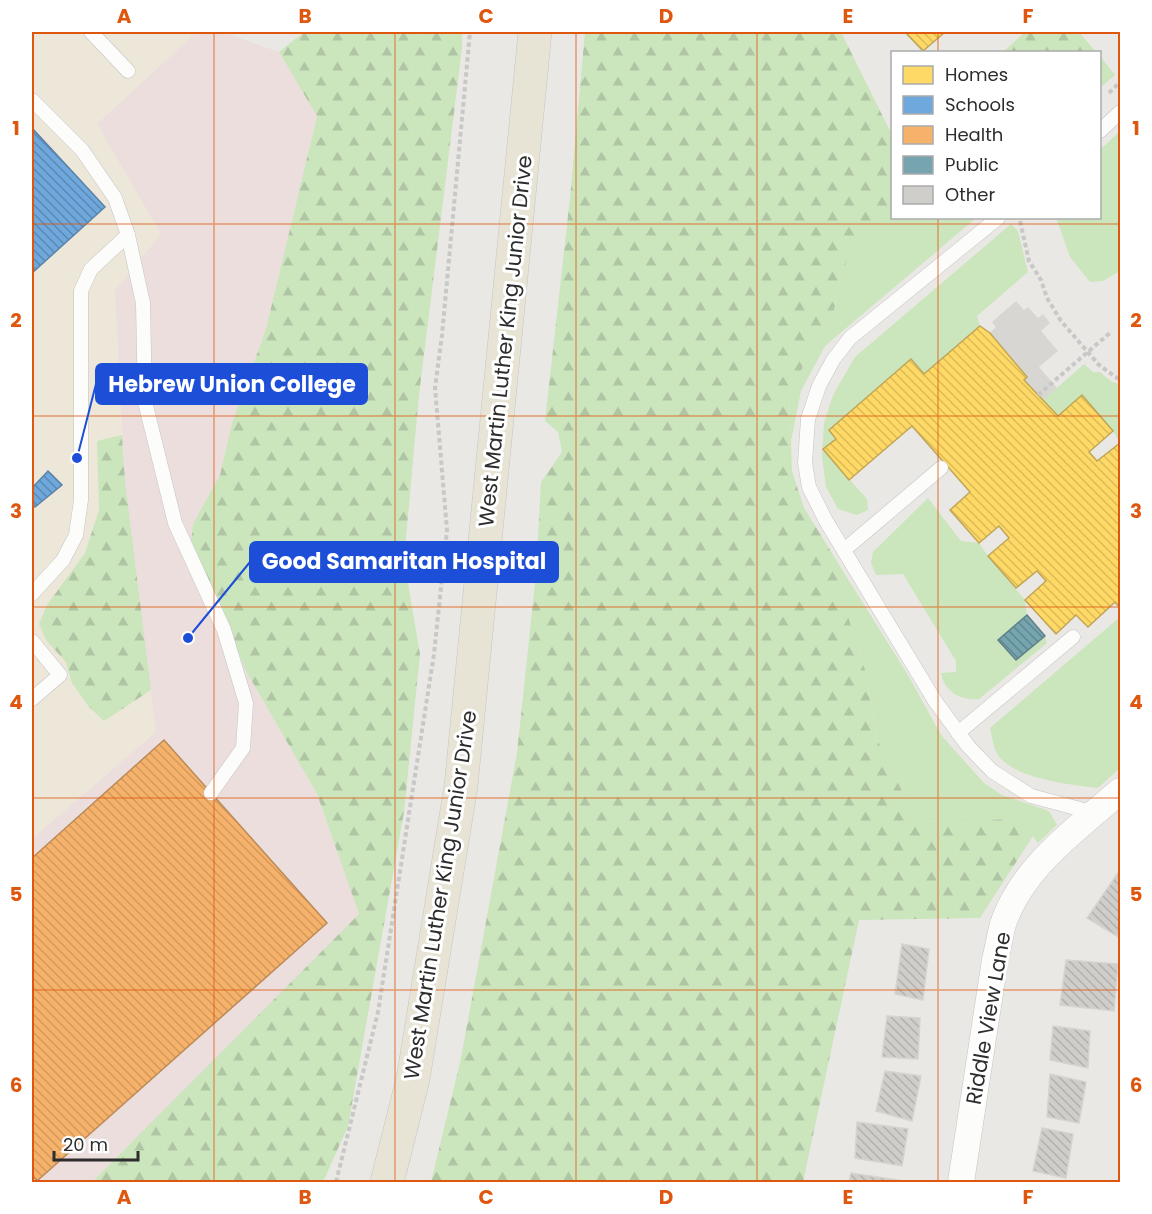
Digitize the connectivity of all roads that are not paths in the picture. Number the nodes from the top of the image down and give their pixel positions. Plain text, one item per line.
1 (91, 32) edge
2 (535, 32) edge
3 (128, 71) dead end
4 (32, 100) edge
5 (1120, 112) edge
6 (1101, 130) edge
7 (997, 219) edge
8 (128, 235) junction
9 (941, 468) dead end
10 (844, 550) junction
11 (32, 594) edge
12 (1073, 637) dead end
13 (32, 641) edge
14 (32, 699) edge
15 (958, 733) junction
16 (1120, 791) edge
17 (211, 793) dead end
18 (1095, 813) junction
19 (387, 1182) edge
20 (962, 1182) edge

1 - 3 lane
2 - 19 main road, West Martin Luther King Junior Drive
4 - 8 lane
5 - 6 lane
7 - 10 lane
8 - 11 lane
8 - 17 lane
9 - 10 lane
10 - 15 lane
12 - 15 lane
13 - 14 lane
15 - 18 lane
16 - 18 street, Riddle View Lane
18 - 20 street, Riddle View Lane

